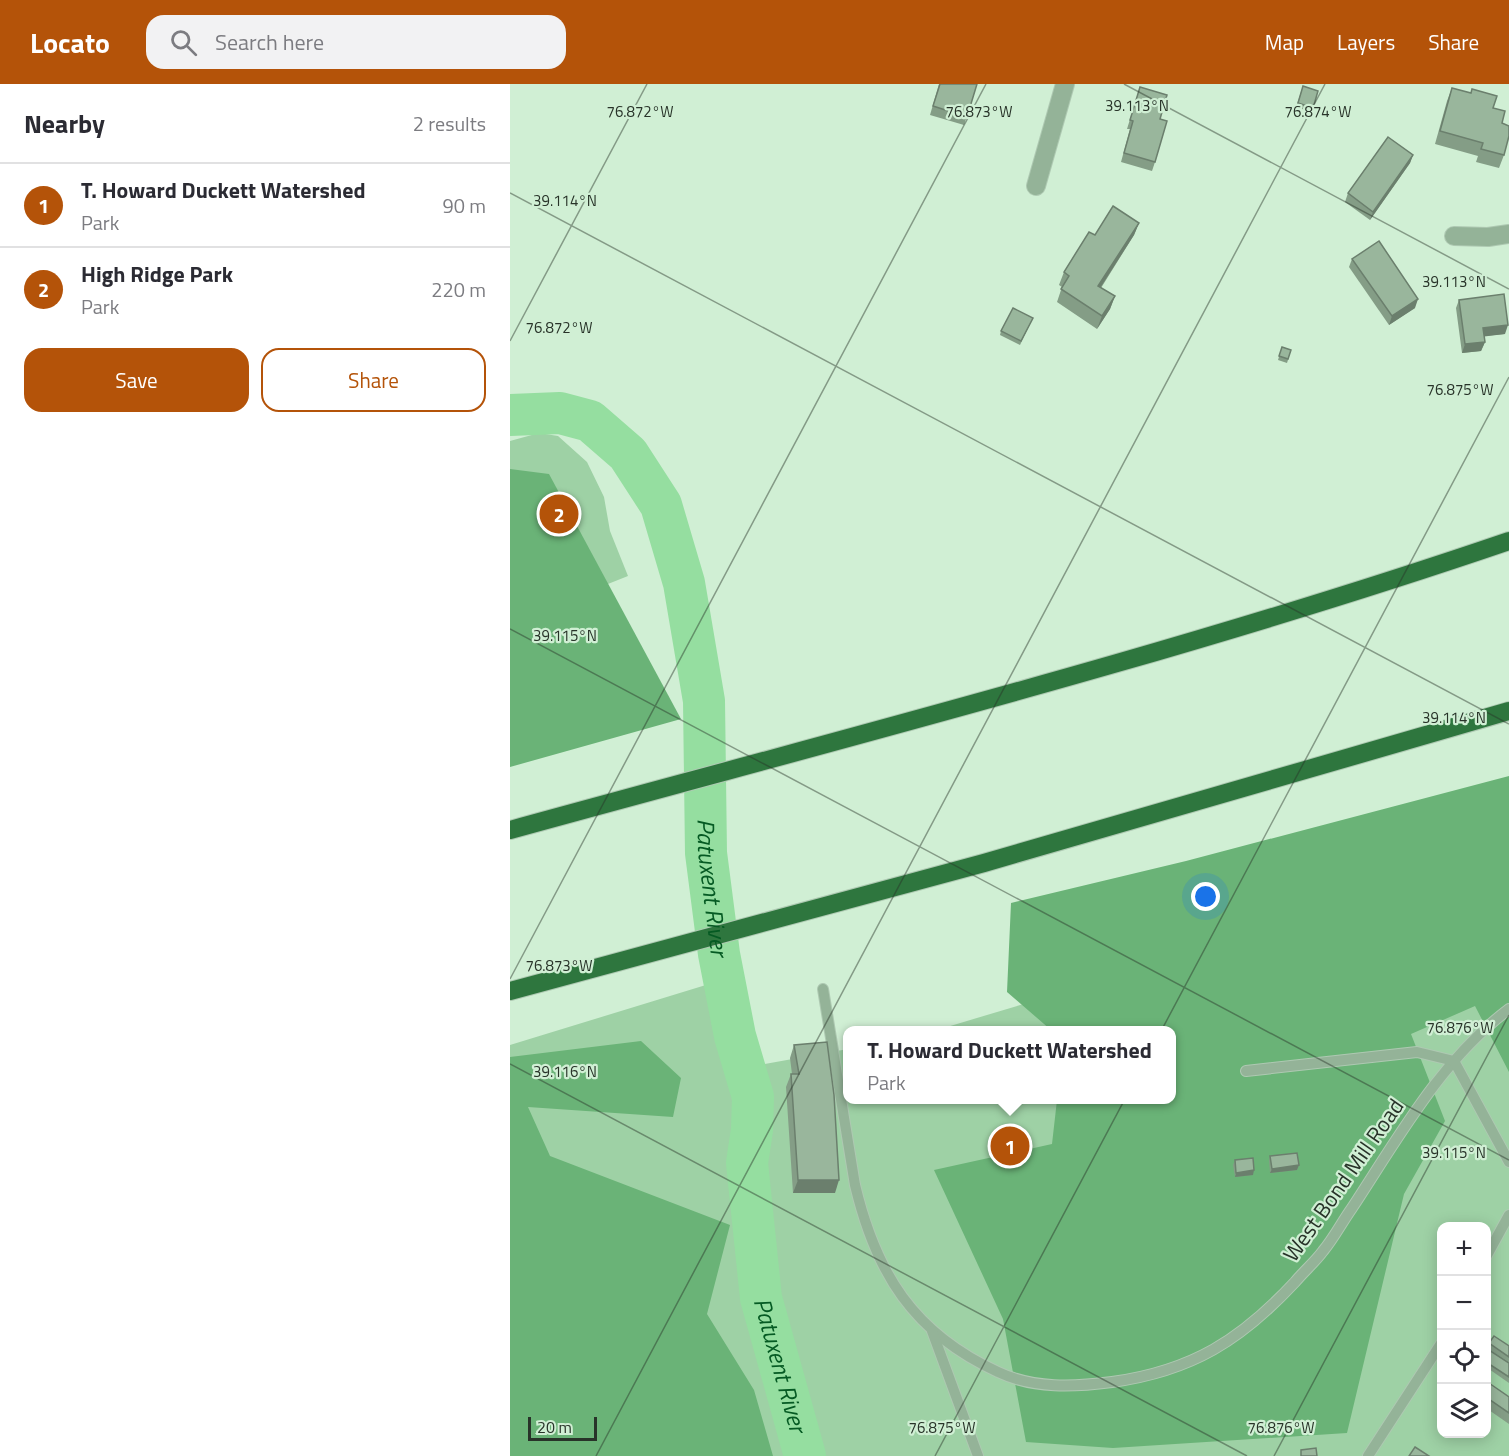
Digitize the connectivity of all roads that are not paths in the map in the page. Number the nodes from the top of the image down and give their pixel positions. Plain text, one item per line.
1 (1065, 84) edge
2 (1036, 186) dead end
3 (1509, 234) edge
4 (1454, 236) dead end
5 (1509, 541) edge
6 (1509, 711) edge
7 (510, 830) edge
8 (823, 989) dead end
9 (510, 991) edge
10 (1509, 1009) edge
11 (1454, 1061) junction
12 (1246, 1071) dead end
13 (1509, 1162) edge
14 (1509, 1215) edge
15 (1491, 1248) edge
16 (932, 1331) junction
17 (1437, 1350) edge
18 (978, 1456) edge
19 (1368, 1456) edge

1 - 2 street
3 - 4 street
5 - 7 highway
6 - 9 highway
8 - 16 lane, West Bond Mill Road
10 - 11 lane, West Bond Mill Road
11 - 12 lane
11 - 13 lane
11 - 16 lane, West Bond Mill Road
14 - 15 lane
16 - 18 lane
17 - 19 lane

